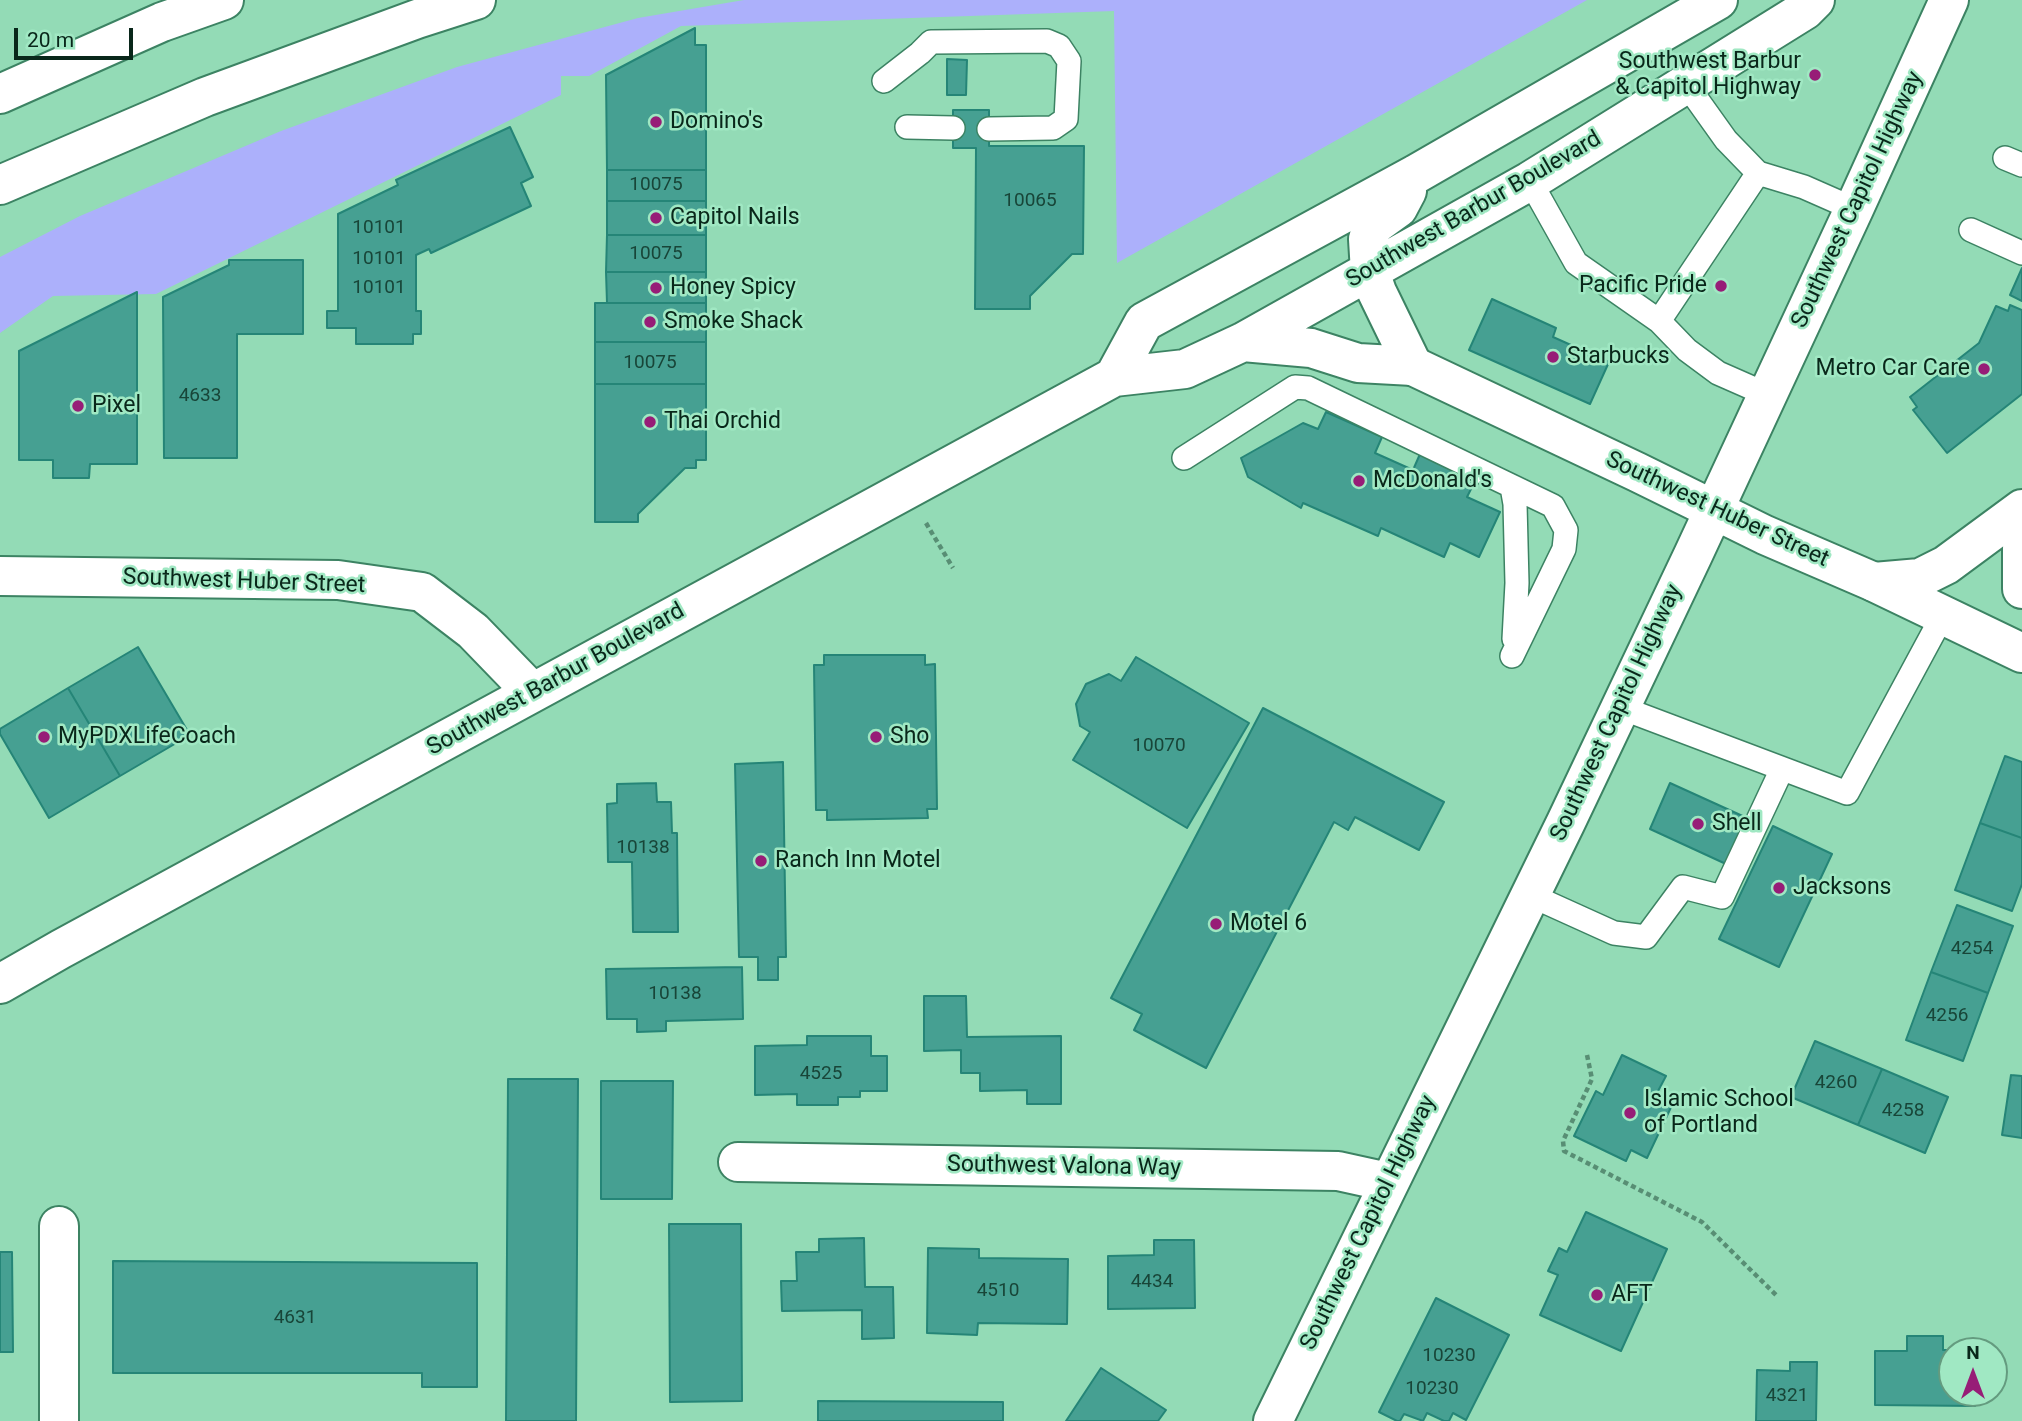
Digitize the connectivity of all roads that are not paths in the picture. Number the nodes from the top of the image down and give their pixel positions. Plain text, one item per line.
1 (224, 0) edge
2 (476, 0) edge
3 (1718, 0) edge
4 (1815, 0) edge
5 (1949, 0) edge
6 (884, 80) dead end
7 (1686, 85) junction
8 (0, 94) edge
9 (907, 127) dead end
10 (953, 128) dead end
11 (989, 129) dead end
12 (1416, 173) junction
13 (1758, 173) junction
14 (1530, 181) junction
15 (0, 185) edge
16 (1854, 209) junction
17 (1971, 230) dead end
18 (2022, 253) edge
19 (1370, 272) junction
20 (1659, 321) junction
21 (1242, 342) junction
22 (1413, 366) junction
23 (1114, 377) junction
24 (1768, 395) junction
25 (1184, 458) dead end
26 (1512, 487) junction
27 (1714, 509) junction
28 (2022, 509) edge
29 (2022, 548) edge
30 (0, 576) edge
31 (1874, 582) junction
32 (2022, 589) edge
33 (1943, 615) junction
34 (2022, 653) edge
35 (532, 692) junction
36 (1619, 707) junction
37 (1782, 769) junction
38 (1530, 895) junction
39 (0, 984) edge
40 (738, 1162) dead end
41 (1388, 1182) junction
42 (59, 1226) dead end
43 (60, 1421) edge
44 (1273, 1421) edge

1 - 8 main road
2 - 15 main road
3 - 12 main road
4 - 7 main road, Southwest Barbur Boulevard
5 - 16 main road, Southwest Capitol Highway
6 - 11 lane
7 - 13 lane
7 - 14 main road, Southwest Barbur Boulevard
9 - 10 lane
12 - 19 main road
12 - 23 main road
13 - 16 lane
13 - 20 lane
14 - 19 main road, Southwest Barbur Boulevard
14 - 20 lane
16 - 24 main road, Southwest Capitol Highway
17 - 18 lane
19 - 21 main road, Southwest Barbur Boulevard
19 - 22 main road
20 - 24 lane
21 - 22 main road
21 - 23 main road, Southwest Barbur Boulevard
22 - 27 main road, Southwest Huber Street
23 - 35 main road, Southwest Barbur Boulevard
24 - 27 main road, Southwest Capitol Highway
25 - 26 lane
26 - 26 lane
27 - 31 main road, Southwest Huber Street
27 - 36 main road, Southwest Capitol Highway
28 - 31 main road
29 - 32 main road
30 - 35 main road, Southwest Huber Street
31 - 33 main road, Southwest Huber Street
33 - 34 main road, Southwest Huber Street
33 - 37 lane
35 - 39 main road, Southwest Barbur Boulevard
36 - 37 lane
36 - 38 main road, Southwest Capitol Highway
37 - 38 lane
38 - 41 main road, Southwest Capitol Highway
40 - 41 main road, Southwest Valona Way
41 - 44 main road, Southwest Capitol Highway
42 - 43 main road

